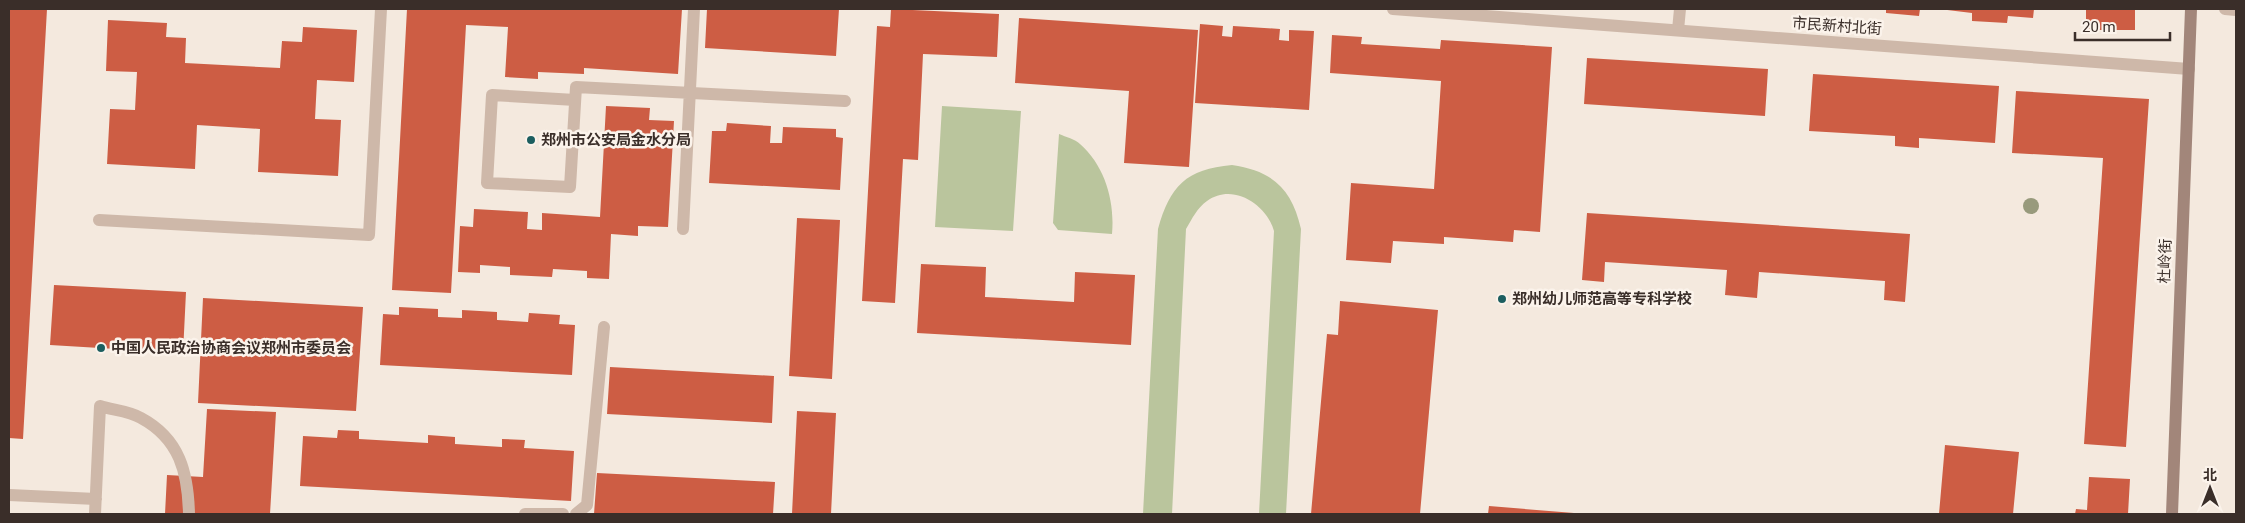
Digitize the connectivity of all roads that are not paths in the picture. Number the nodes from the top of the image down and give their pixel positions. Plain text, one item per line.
1 (381, 9) edge
2 (694, 9) edge
3 (1393, 9) edge
4 (1680, 9) edge
5 (2191, 9) edge
6 (2225, 9) edge
7 (2236, 10) edge
8 (1678, 30) junction
9 (2188, 69) junction
10 (690, 93) junction
11 (575, 100) junction
12 (845, 101) dead end
13 (99, 220) dead end
14 (683, 229) dead end
15 (604, 327) dead end
16 (9, 495) edge
17 (96, 499) junction
18 (95, 514) edge
19 (189, 514) edge
20 (525, 514) edge
21 (563, 514) edge
22 (576, 514) edge
23 (2172, 514) edge

1 - 13 street
2 - 10 street
3 - 8 street, 市民新村北街
4 - 8 street
5 - 9 street, 杜岭街
6 - 7 street
8 - 9 street, 市民新村北街
9 - 23 street, 杜岭街
10 - 11 street
10 - 12 street
10 - 14 street
11 - 11 street
15 - 22 street
16 - 17 street
17 - 18 street
17 - 19 street
20 - 21 street

